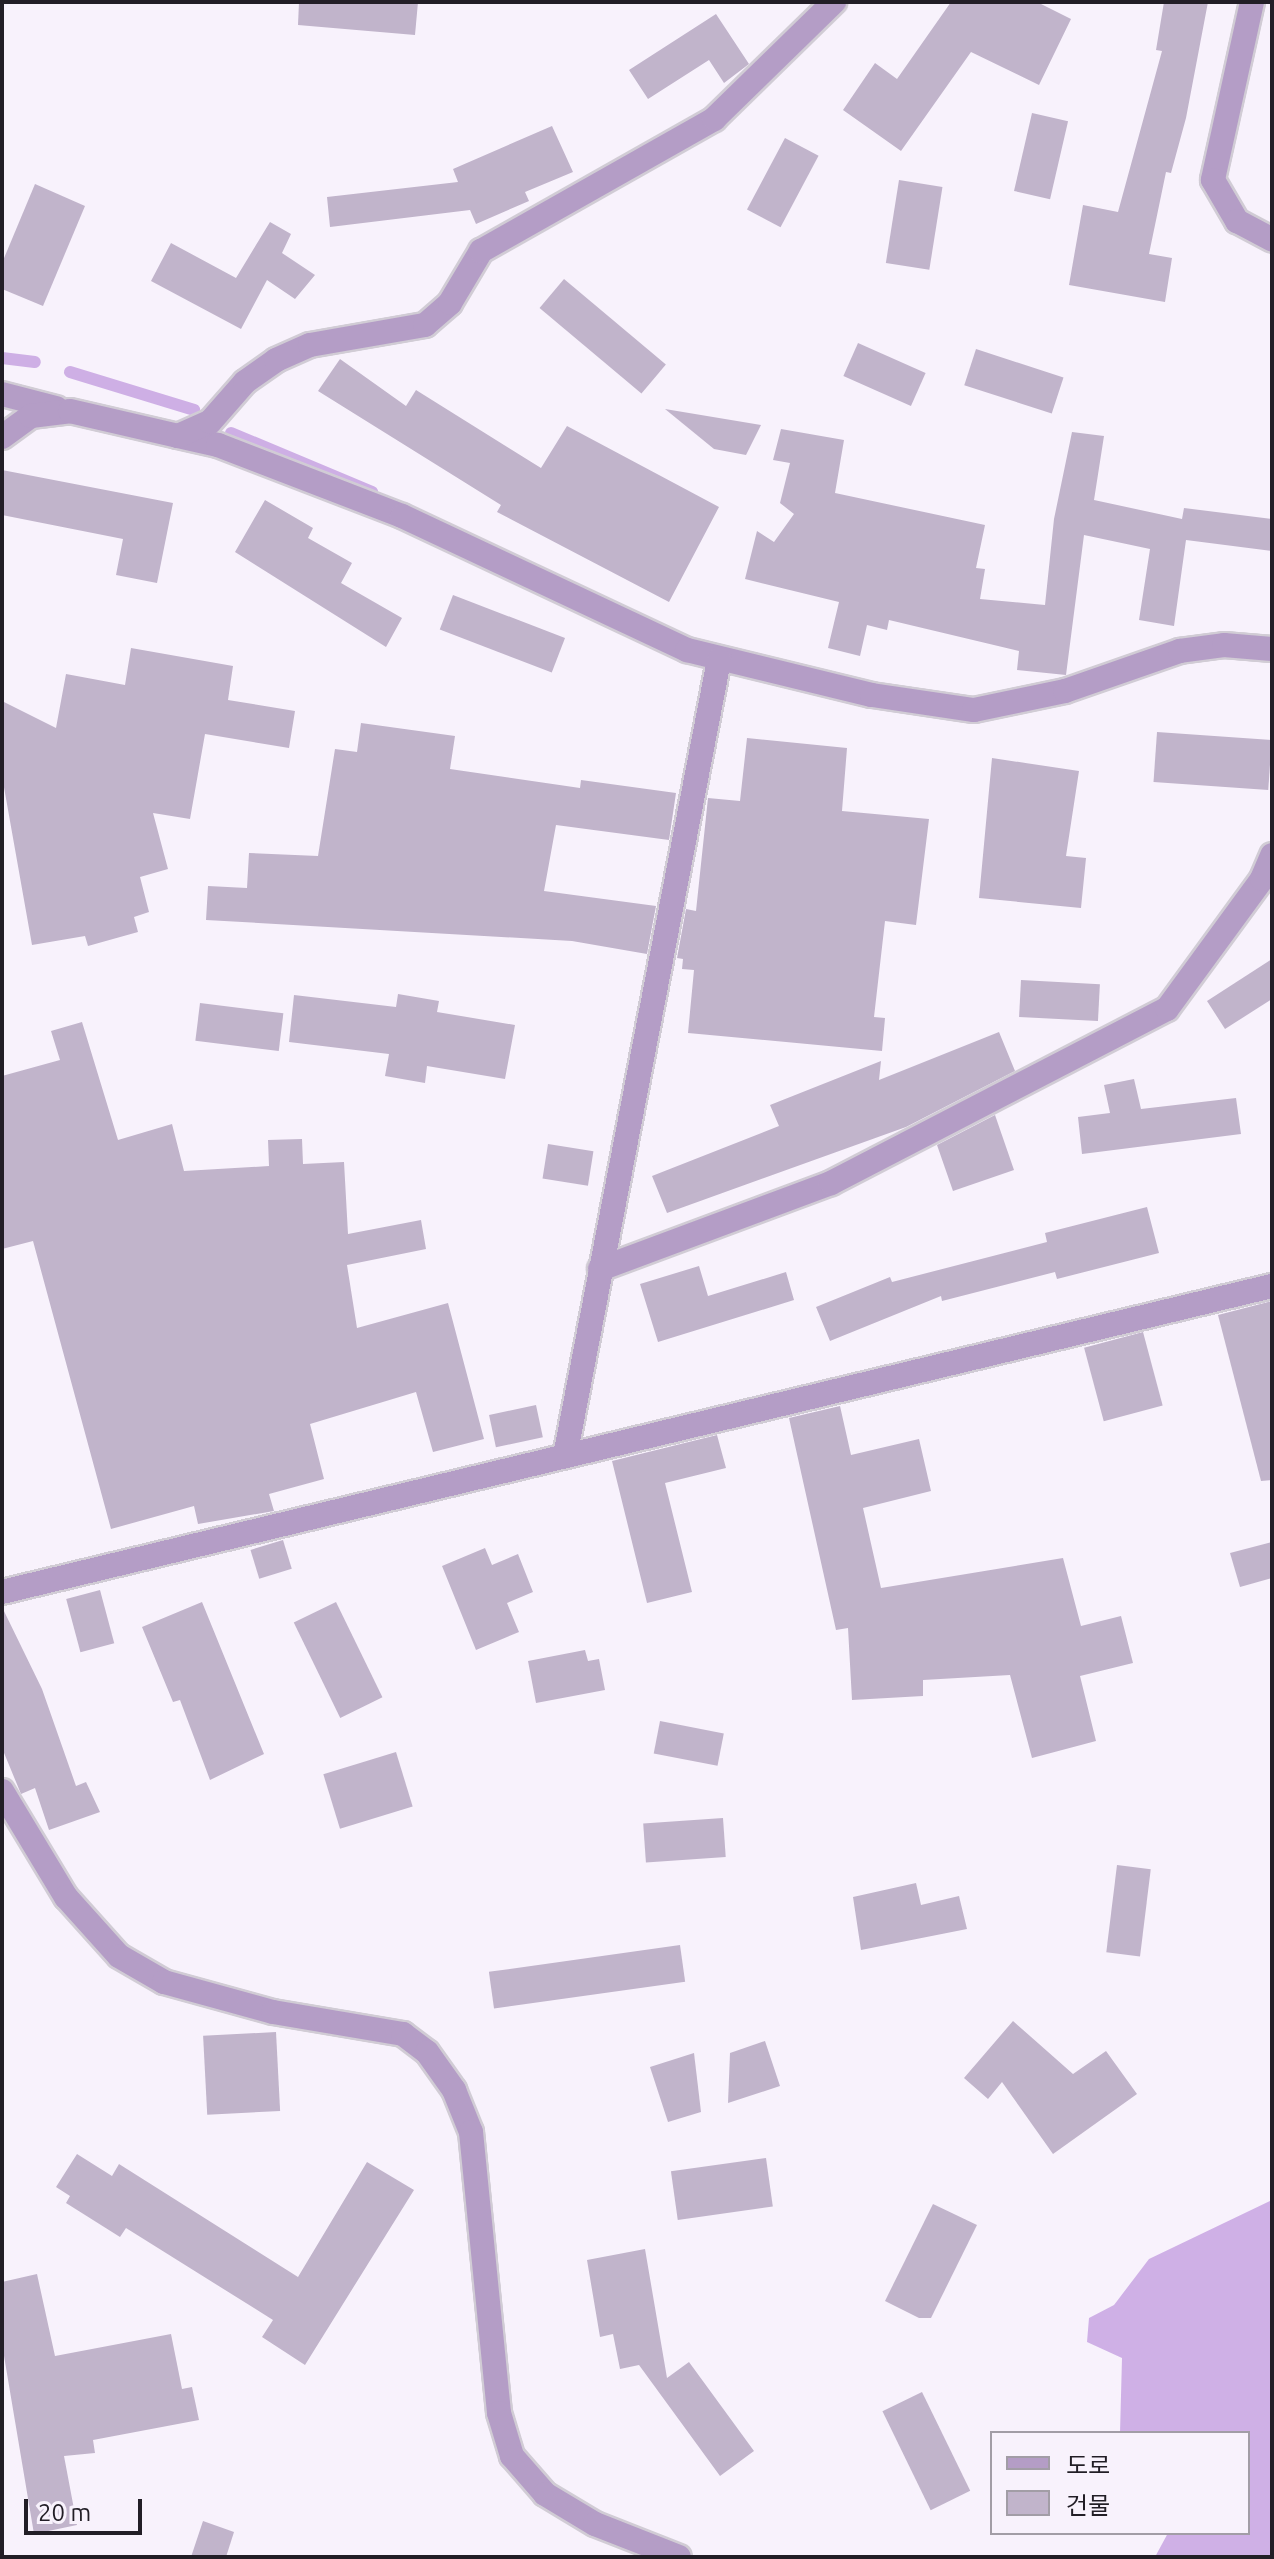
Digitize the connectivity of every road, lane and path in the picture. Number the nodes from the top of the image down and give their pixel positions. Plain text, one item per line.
1 (834, 2) edge
2 (1252, 2) edge
3 (1272, 240) edge
4 (2, 394) edge
5 (70, 411) junction
6 (178, 436) junction
7 (2, 437) edge
8 (1272, 649) edge
9 (719, 660) junction
10 (1272, 855) edge
11 (600, 1269) junction
12 (1272, 1286) edge
13 (566, 1451) junction
14 (2, 1592) edge
15 (2, 1791) edge
16 (679, 2557) edge

1 - 6 street
2 - 3 street
4 - 5 street
5 - 6 street
5 - 7 street
6 - 9 street
8 - 9 street
9 - 11 street
10 - 11 street
11 - 13 street
12 - 13 street
13 - 14 street
15 - 16 street

